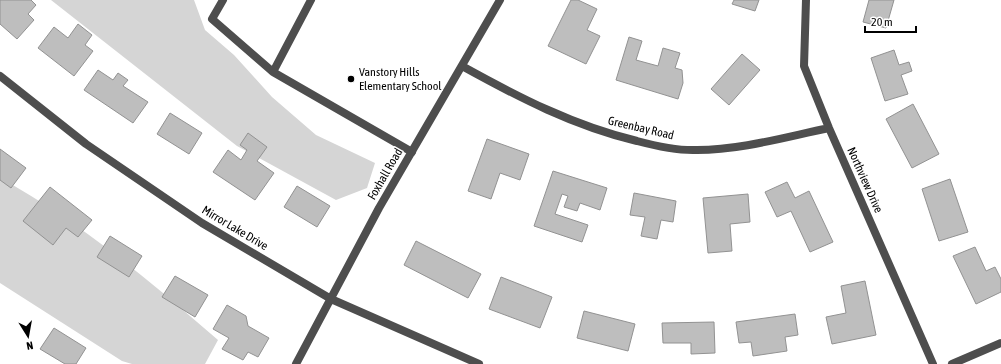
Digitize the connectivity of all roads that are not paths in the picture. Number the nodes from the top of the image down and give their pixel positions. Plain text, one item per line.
1 (223, 0) edge
2 (311, 0) edge
3 (500, 0) edge
4 (806, 0) edge
5 (462, 66) junction
6 (273, 72) junction
7 (0, 76) edge
8 (828, 128) junction
9 (412, 152) junction
10 (331, 298) junction
11 (1001, 343) edge
12 (296, 364) edge
13 (479, 364) edge
14 (933, 364) edge
15 (952, 364) edge

1 - 6 street
2 - 6 street
3 - 5 street, Foxhall Road
4 - 8 street, Northview Drive
5 - 8 street, Greenbay Road
5 - 9 street, Foxhall Road
6 - 9 street
7 - 10 street, Mirror Lake Drive
8 - 14 street, Northview Drive
9 - 10 street, Foxhall Road
10 - 12 street, Foxhall Road
10 - 13 street, Mirror Lake Drive
11 - 15 street

